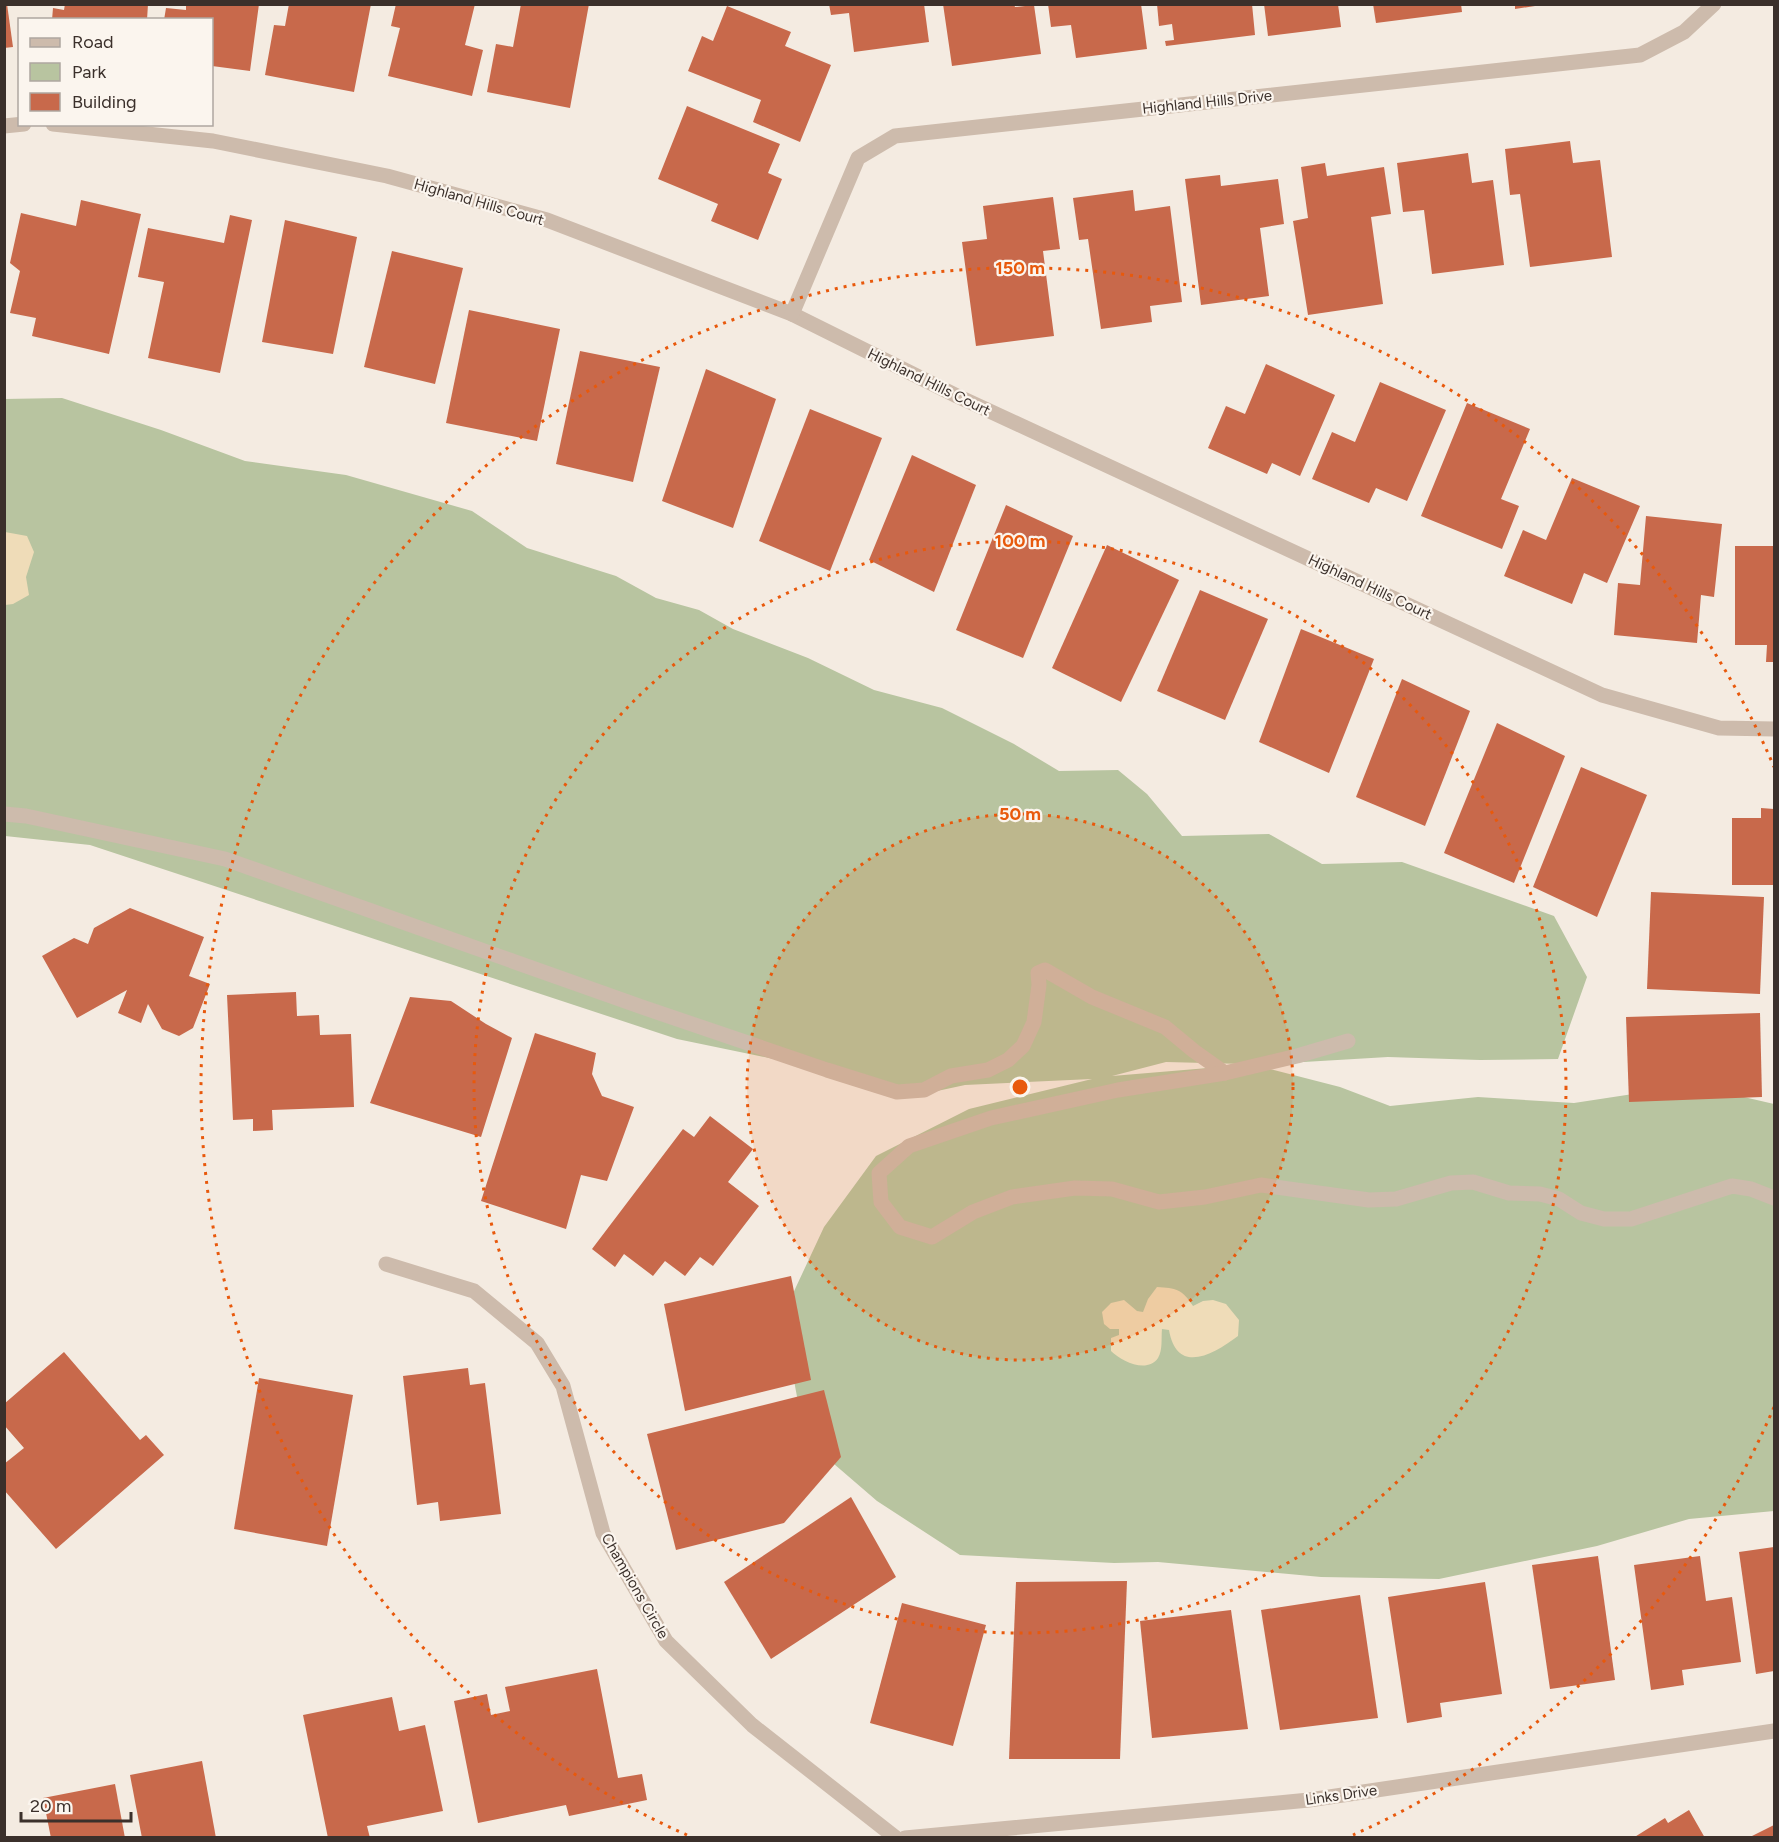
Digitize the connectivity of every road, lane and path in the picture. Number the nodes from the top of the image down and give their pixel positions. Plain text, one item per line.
1 (1714, 4) edge
2 (72, 126) edge
3 (792, 314) junction
4 (1774, 729) edge
5 (4, 814) edge
6 (1348, 1041) dead end
7 (1225, 1073) junction
8 (1774, 1197) edge
9 (386, 1264) dead end
10 (1774, 1731) edge
11 (896, 1838) edge
12 (905, 1838) edge

1 - 3 street, Highland Hills Drive
2 - 3 street, Highland Hills Court
3 - 4 street, Highland Hills Court
5 - 7 street
6 - 7 street
7 - 8 street
9 - 11 street, Champions Circle
10 - 12 street, Links Drive

